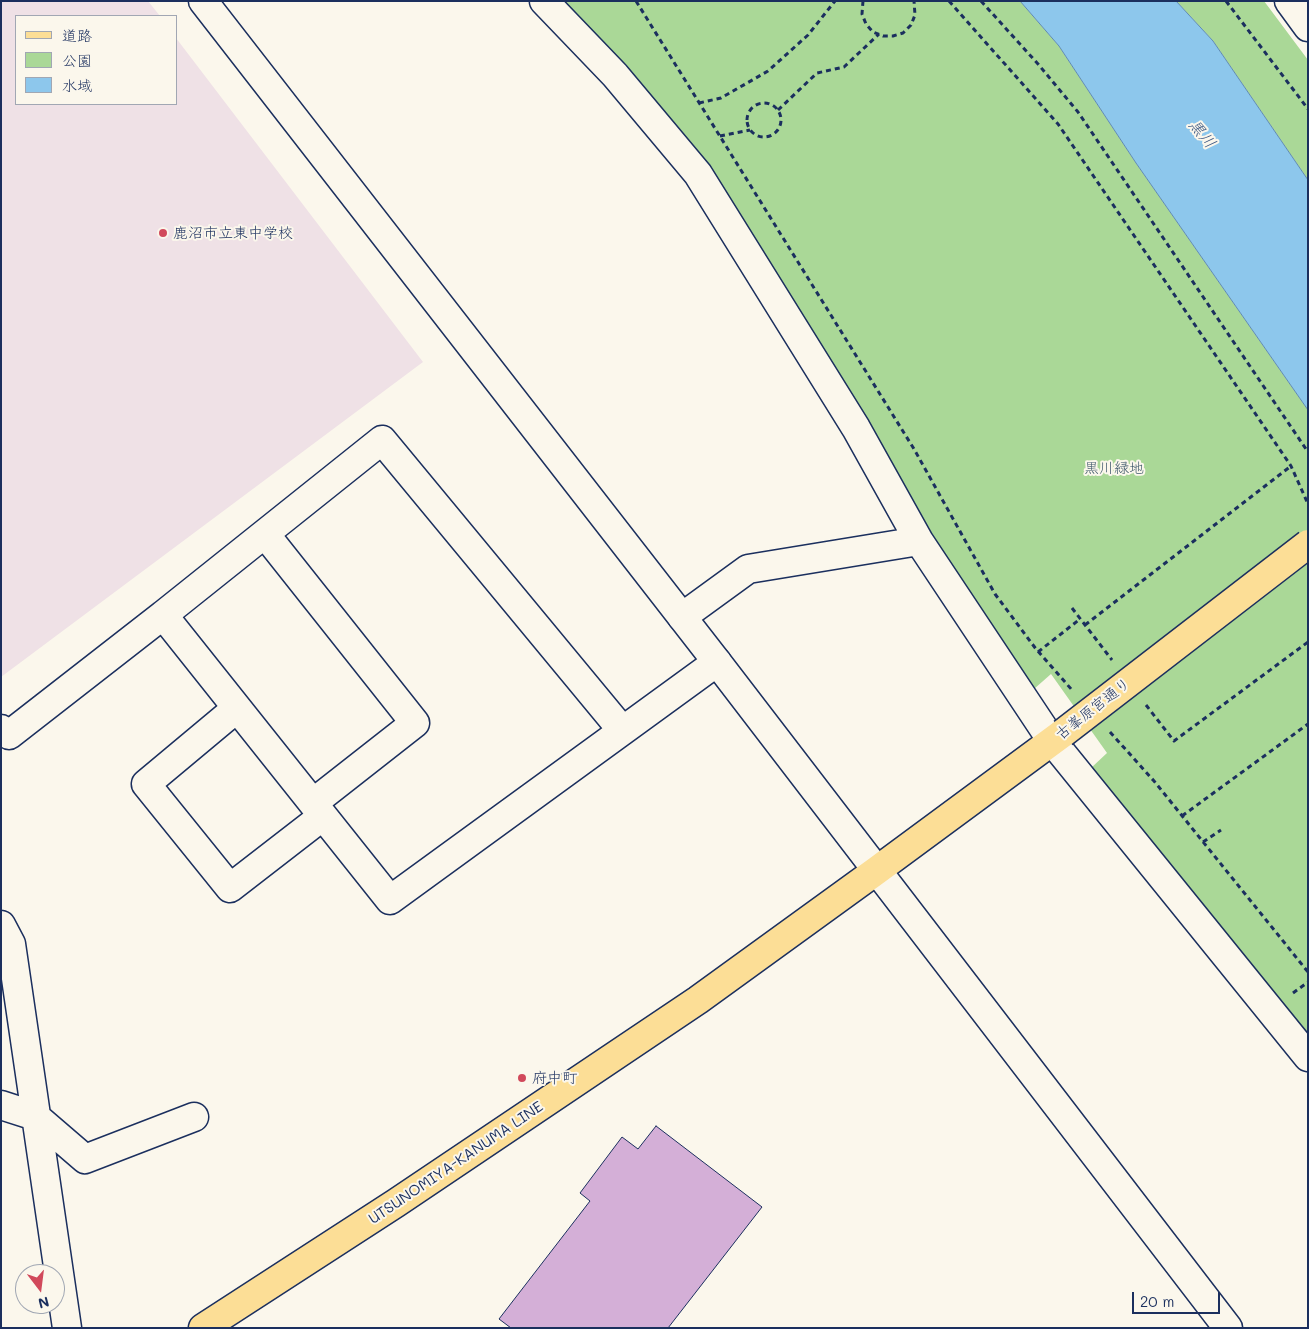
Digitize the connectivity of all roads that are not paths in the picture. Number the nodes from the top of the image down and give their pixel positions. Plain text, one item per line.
1 (203, 1) edge
2 (544, 1) edge
3 (1289, 1) edge
4 (1308, 27) edge
5 (265, 534) junction
6 (918, 541) junction
7 (1308, 544) edge
8 (163, 615) junction
9 (682, 616) junction
10 (717, 662) junction
11 (237, 708) junction
12 (1, 729) edge
13 (622, 730) junction
14 (1058, 737) junction
15 (318, 809) junction
16 (876, 872) junction
17 (1, 925) edge
18 (1308, 1057) edge
19 (1, 1105) edge
20 (35, 1116) junction
21 (194, 1117) dead end
22 (67, 1328) edge
23 (203, 1328) edge
24 (1228, 1328) edge

1 - 9 street
2 - 6 street
3 - 4 street
5 - 8 street
5 - 13 street
5 - 15 street
6 - 9 street
6 - 14 street
7 - 14 main road, 古峯原宮通り, bridge
8 - 11 street
8 - 12 street
9 - 10 street
10 - 13 street
10 - 16 street
11 - 15 street
11 - 15 street
13 - 15 street
14 - 16 main road, 古峯原宮通り
14 - 18 street
16 - 23 main road, UTSUNOMIYA-KANUMA LINE
16 - 24 street
17 - 20 street
19 - 20 street
20 - 21 street
20 - 22 street

